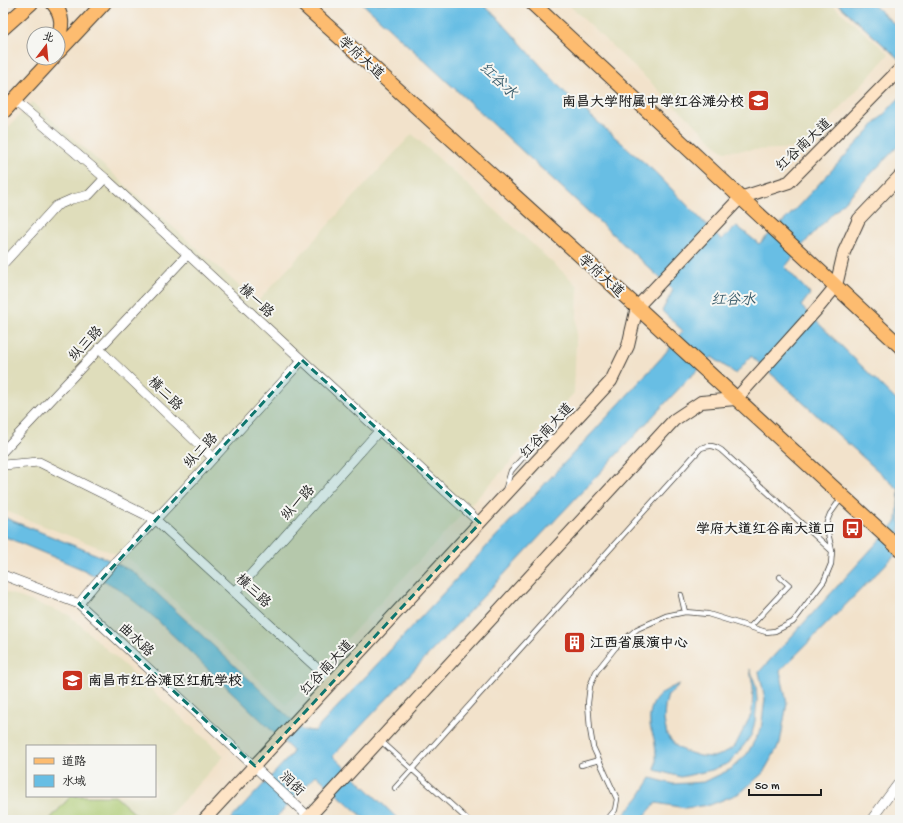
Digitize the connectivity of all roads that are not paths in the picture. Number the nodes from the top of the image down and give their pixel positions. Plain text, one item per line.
1 (26, 3) edge
2 (31, 3) edge
3 (53, 3) edge
4 (104, 3) edge
5 (302, 3) edge
6 (532, 3) edge
7 (62, 26) edge
8 (3, 28) edge
9 (66, 43) edge
10 (44, 66) edge
11 (900, 69) edge
12 (14, 100) junction
13 (3, 112) edge
14 (900, 176) edge
15 (105, 178) junction
16 (740, 198) junction
17 (188, 254) junction
18 (3, 264) edge
19 (836, 286) junction
20 (637, 307) junction
21 (900, 346) edge
22 (99, 349) junction
23 (302, 360) junction
24 (736, 399) junction
25 (379, 431) junction
26 (3, 451) edge
27 (213, 458) junction
28 (3, 465) edge
29 (842, 496) junction
30 (156, 520) junction
31 (480, 522) junction
32 (900, 549) edge
33 (832, 551) junction
34 (3, 575) edge
35 (780, 577) dead end
36 (235, 592) junction
37 (681, 595) dead end
38 (78, 604) junction
39 (685, 612) junction
40 (750, 627) junction
41 (332, 682) junction
42 (380, 740) junction
43 (599, 760) junction
44 (581, 765) dead end
45 (255, 766) junction
46 (412, 769) junction
47 (900, 780) edge
48 (395, 788) dead end
49 (309, 818) edge
50 (204, 820) edge
51 (468, 820) edge
52 (607, 820) edge
53 (871, 820) edge

1 - 8 main road
2 - 8 main road
3 - 7 main road
4 - 9 main road
5 - 20 main road, 学府大道
6 - 16 main road
10 - 12 main road
11 - 16 main road, 红谷南大道
12 - 13 main road
12 - 15 street, 横一路
14 - 19 main road
15 - 17 street, 横一路
15 - 18 street
16 - 19 main road
16 - 20 main road, 红谷南大道
17 - 22 street, 纵三路
17 - 23 street, 横一路
19 - 21 main road
19 - 24 main road
20 - 24 main road, 学府大道
20 - 31 main road, 红谷南大道
22 - 26 street, 纵三路
22 - 27 street, 横二路
23 - 25 street, 横一路
23 - 27 street, 纵二路
24 - 29 main road, 学府大道
24 - 42 main road
25 - 31 street, 横一路
25 - 36 street, 纵一路
27 - 30 street, 纵二路
28 - 30 street, 横三路
29 - 32 main road, 学府大道
29 - 33 lane
30 - 36 street, 横三路
30 - 38 street, 纵二路
31 - 41 main road, 红谷南大道
33 - 40 lane
33 - 46 lane
34 - 38 street, 曲水路
35 - 40 lane
36 - 41 street, 横三路
37 - 39 lane
38 - 45 street, 曲水路
39 - 40 lane
39 - 43 lane
41 - 45 main road, 红谷南大道
42 - 46 lane
42 - 49 main road
43 - 44 lane
43 - 52 lane
45 - 49 street, 润街
45 - 50 main road, 红谷南大道
46 - 48 lane
46 - 51 lane
47 - 53 street

